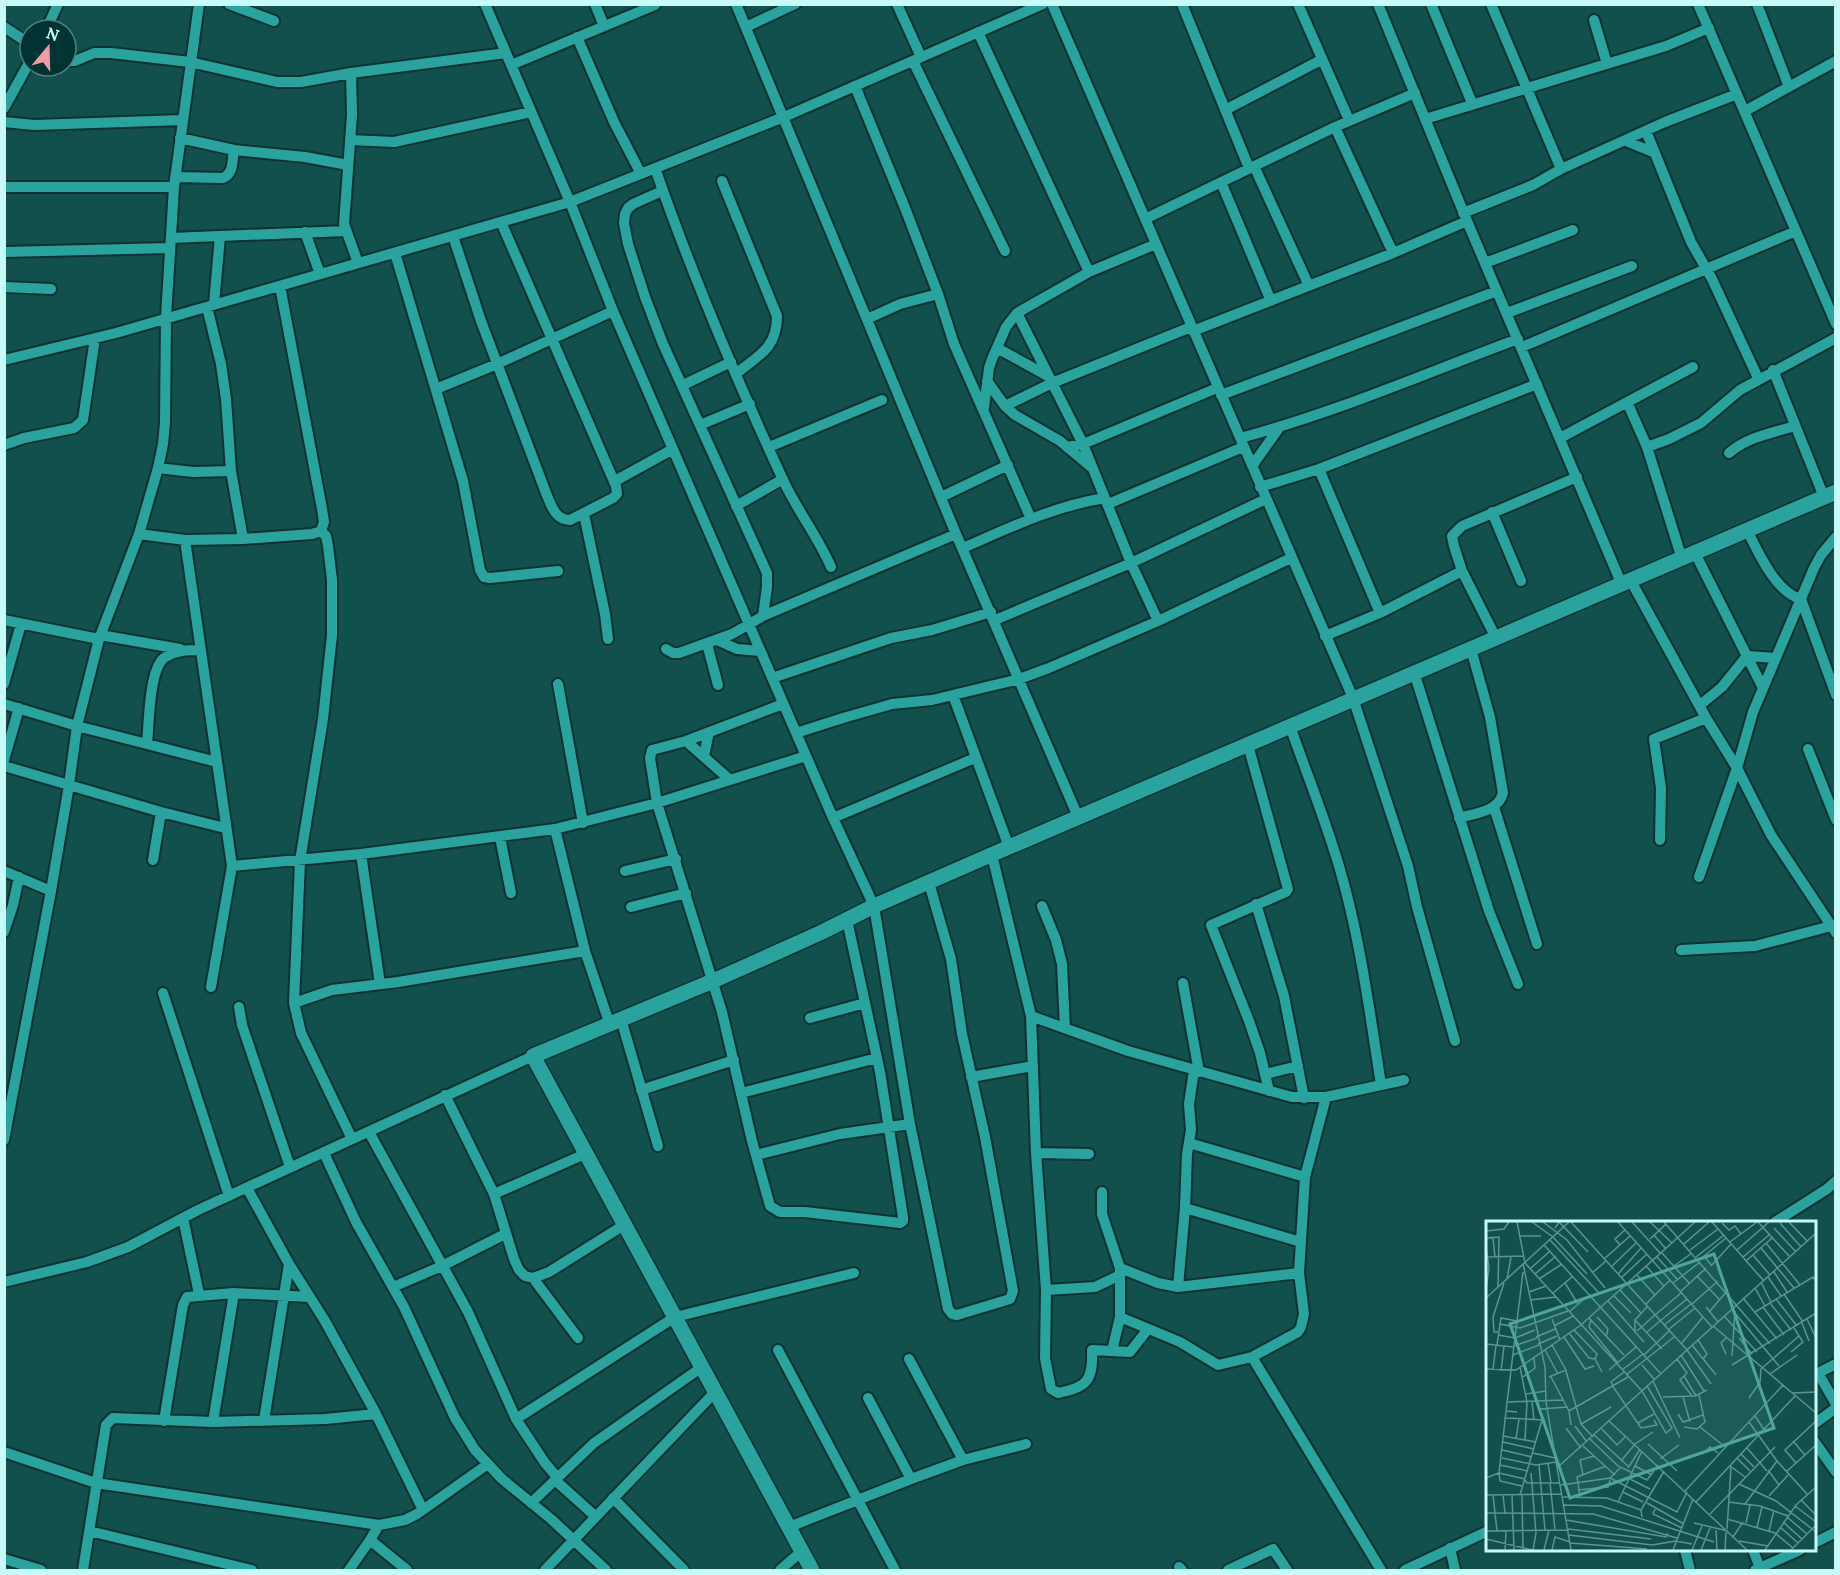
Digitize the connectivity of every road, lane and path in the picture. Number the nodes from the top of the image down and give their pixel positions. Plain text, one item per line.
1 (58, 4) edge
2 (199, 4) edge
3 (229, 4) edge
4 (484, 4) edge
5 (595, 4) edge
6 (736, 4) edge
7 (795, 4) edge
8 (897, 4) edge
9 (1043, 4) edge
10 (1052, 4) edge
11 (1182, 4) edge
12 (1298, 4) edge
13 (1378, 4) edge
14 (1431, 4) edge
15 (1491, 4) edge
16 (1698, 4) edge
17 (1757, 4) edge
18 (655, 5) edge
19 (52, 18) edge
20 (1594, 20) dead end
21 (274, 21) dead end
22 (604, 26) junction
23 (4, 27) edge
24 (746, 27) junction
25 (1709, 28) junction
26 (978, 32) junction
27 (18, 36) edge
28 (577, 37) junction
29 (506, 53) junction
30 (917, 59) junction
31 (78, 60) edge
32 (1322, 60) junction
33 (1836, 61) edge
34 (190, 62) junction
35 (1607, 64) junction
36 (511, 65) junction
37 (351, 73) junction
38 (21, 78) edge
39 (855, 86) junction
40 (1789, 87) junction
41 (1527, 89) junction
42 (1415, 93) junction
43 (1737, 94) junction
44 (1472, 103) junction
45 (4, 108) edge
46 (1225, 110) junction
47 (1745, 111) junction
48 (531, 112) junction
49 (784, 117) junction
50 (1425, 119) junction
51 (183, 120) junction
52 (1349, 120) junction
53 (4, 122) edge
54 (1335, 127) junction
55 (1646, 131) junction
56 (180, 138) junction
57 (350, 140) junction
58 (1626, 141) junction
59 (234, 150) junction
60 (1655, 153) junction
61 (348, 165) junction
62 (1252, 167) junction
63 (654, 168) junction
64 (1561, 169) junction
65 (641, 174) junction
66 (722, 181) dead end
67 (175, 182) junction
68 (1221, 182) junction
69 (4, 187) edge
70 (662, 190) junction
71 (570, 202) junction
72 (1465, 217) junction
73 (1145, 219) junction
74 (501, 222) junction
75 (1573, 230) dead end
76 (346, 231) junction
77 (1796, 231) junction
78 (305, 232) junction
79 (220, 236) junction
80 (453, 236) junction
81 (171, 243) junction
82 (1156, 244) junction
83 (1005, 250) dead end
84 (4, 252) edge
85 (394, 253) junction
86 (1394, 253) junction
87 (358, 263) junction
88 (1485, 263) junction
89 (1632, 266) dead end
90 (1706, 269) junction
91 (1089, 272) junction
92 (320, 274) junction
93 (280, 286) junction
94 (1309, 286) junction
95 (4, 287) edge
96 (51, 290) dead end
97 (1497, 291) junction
98 (938, 294) junction
99 (1271, 301) junction
100 (211, 305) junction
101 (613, 311) junction
102 (1017, 313) junction
103 (1507, 313) junction
104 (166, 317) junction
105 (867, 319) junction
106 (1836, 324) edge
107 (1192, 329) junction
108 (95, 338) junction
109 (1836, 338) edge
110 (552, 340) junction
111 (1520, 343) junction
112 (997, 348) junction
113 (4, 360) edge
114 (731, 362) junction
115 (497, 364) junction
116 (1693, 366) dead end
117 (1773, 370) junction
118 (737, 373) junction
119 (1758, 378) junction
120 (1050, 380) junction
121 (987, 381) junction
122 (1537, 384) junction
123 (683, 385) junction
124 (436, 389) junction
125 (1219, 392) junction
126 (882, 400) dead end
127 (1627, 402) junction
128 (750, 404) junction
129 (1005, 406) junction
130 (984, 408) junction
131 (700, 425) junction
132 (1795, 426) junction
133 (1279, 428) junction
134 (1560, 438) junction
135 (1241, 443) junction
136 (1083, 444) junction
137 (4, 445) edge
138 (769, 447) junction
139 (1067, 447) junction
140 (1647, 447) junction
141 (673, 449) junction
142 (1729, 453) dead end
143 (1008, 465) junction
144 (1251, 466) junction
145 (158, 468) junction
146 (1094, 469) junction
147 (1319, 469) junction
148 (231, 471) junction
149 (1577, 477) junction
150 (783, 479) junction
151 (615, 481) junction
152 (1260, 487) junction
153 (1830, 494) edge
154 (941, 497) junction
155 (1266, 499) junction
156 (1106, 501) junction
157 (736, 506) junction
158 (1492, 512) junction
159 (585, 514) junction
160 (1031, 519) junction
161 (1747, 530) junction
162 (321, 531) junction
163 (139, 534) junction
164 (956, 534) junction
165 (1836, 537) edge
166 (243, 539) junction
167 (185, 540) junction
168 (963, 548) junction
169 (1689, 556) junction
170 (1291, 558) junction
171 (1131, 563) junction
172 (831, 567) dead end
173 (558, 571) dead end
174 (1462, 571) junction
175 (1521, 582) dead end
176 (1627, 583) junction
177 (1801, 599) junction
178 (1380, 613) junction
179 (763, 616) junction
180 (993, 616) junction
181 (4, 620) edge
182 (1158, 621) junction
183 (21, 624) junction
184 (749, 624) junction
185 (1325, 636) junction
186 (99, 637) junction
187 (1496, 638) junction
188 (608, 639) dead end
189 (712, 642) junction
190 (666, 649) dead end
191 (1470, 649) junction
192 (186, 650) junction
193 (201, 650) junction
194 (760, 651) junction
195 (1747, 656) junction
196 (1776, 658) junction
197 (1414, 672) junction
198 (772, 678) junction
199 (1019, 679) junction
200 (4, 684) edge
201 (558, 684) dead end
202 (718, 686) dead end
203 (1763, 688) junction
204 (953, 695) junction
205 (1836, 695) edge
206 (1353, 699) junction
207 (4, 704) edge
208 (783, 704) junction
209 (1700, 705) junction
210 (19, 708) junction
211 (1707, 718) junction
212 (77, 726) junction
213 (1290, 726) junction
214 (709, 732) junction
215 (796, 733) junction
216 (686, 741) junction
217 (147, 744) junction
218 (1248, 745) junction
219 (1808, 749) dead end
220 (704, 756) junction
221 (806, 756) junction
222 (975, 758) junction
223 (4, 760) edge
224 (217, 762) junction
225 (4, 766) edge
226 (1737, 768) junction
227 (729, 779) junction
228 (69, 786) junction
229 (657, 803) junction
230 (1494, 807) junction
231 (160, 812) junction
232 (833, 818) junction
233 (1459, 818) junction
234 (1079, 819) junction
235 (1836, 820) edge
236 (583, 823) junction
237 (225, 828) junction
238 (555, 830) junction
239 (500, 837) junction
240 (1660, 840) dead end
241 (1009, 847) junction
242 (361, 854) junction
243 (992, 855) junction
244 (153, 860) dead end
245 (676, 860) junction
246 (300, 861) junction
247 (232, 866) junction
248 (4, 871) edge
249 (625, 871) dead end
250 (19, 877) junction
251 (1699, 878) dead end
252 (929, 883) junction
253 (51, 891) junction
254 (511, 893) dead end
255 (686, 893) junction
256 (1256, 904) junction
257 (874, 906) junction
258 (1042, 906) dead end
259 (631, 907) dead end
260 (847, 920) junction
261 (1834, 928) edge
262 (4, 932) edge
263 (1537, 944) dead end
264 (1681, 950) dead end
265 (585, 951) junction
266 (713, 981) junction
267 (1183, 983) dead end
268 (380, 984) junction
269 (1518, 984) dead end
270 (211, 987) dead end
271 (163, 993) dead end
272 (294, 1003) junction
273 (865, 1003) junction
274 (239, 1007) dead end
275 (1030, 1016) junction
276 (810, 1018) dead end
277 (615, 1022) junction
278 (1065, 1028) junction
279 (1455, 1041) dead end
280 (533, 1056) junction
281 (877, 1058) junction
282 (734, 1060) junction
283 (900, 1065) junction
284 (1033, 1066) junction
285 (1298, 1066) junction
286 (1197, 1071) junction
287 (880, 1072) junction
288 (1265, 1074) junction
289 (971, 1077) junction
290 (1404, 1080) dead end
291 (1381, 1085) junction
292 (641, 1090) junction
293 (1269, 1091) junction
294 (741, 1093) junction
295 (445, 1095) junction
296 (1326, 1097) junction
297 (1304, 1098) junction
298 (910, 1124) junction
299 (889, 1127) junction
300 (369, 1132) junction
301 (352, 1139) junction
302 (4, 1140) edge
303 (1189, 1143) junction
304 (658, 1146) dead end
305 (324, 1153) junction
306 (1036, 1153) junction
307 (585, 1154) junction
308 (1089, 1154) dead end
309 (756, 1155) junction
310 (290, 1167) junction
311 (1305, 1177) junction
312 (1836, 1181) edge
313 (247, 1188) junction
314 (1102, 1192) dead end
315 (494, 1194) junction
316 (229, 1196) junction
317 (1185, 1208) junction
318 (183, 1218) junction
319 (1777, 1221) edge
320 (624, 1225) junction
321 (505, 1234) junction
322 (1301, 1242) junction
323 (289, 1264) junction
324 (442, 1266) junction
325 (1120, 1272) junction
326 (854, 1273) dead end
327 (1299, 1273) junction
328 (533, 1278) junction
329 (4, 1282) edge
330 (393, 1287) junction
331 (1178, 1287) junction
332 (1046, 1290) junction
333 (234, 1293) junction
334 (199, 1294) junction
335 (282, 1296) junction
336 (309, 1296) junction
337 (675, 1317) junction
338 (1120, 1317) junction
339 (1148, 1329) junction
340 (578, 1338) dead end
341 (778, 1350) dead end
342 (1112, 1351) junction
343 (1252, 1357) junction
344 (909, 1359) dead end
345 (1836, 1364) edge
346 (702, 1367) junction
347 (1816, 1374) edge
348 (715, 1392) junction
349 (868, 1398) dead end
350 (1836, 1406) edge
351 (376, 1413) junction
352 (516, 1419) junction
353 (264, 1420) junction
354 (164, 1421) junction
355 (213, 1422) junction
356 (1816, 1423) edge
357 (1816, 1442) edge
358 (1026, 1444) dead end
359 (4, 1452) edge
360 (963, 1460) junction
361 (488, 1464) junction
362 (1836, 1472) edge
363 (556, 1479) junction
364 (911, 1479) junction
365 (96, 1483) junction
366 (613, 1498) junction
367 (856, 1500) junction
368 (531, 1503) junction
369 (423, 1510) junction
370 (595, 1516) junction
371 (379, 1525) junction
372 (789, 1527) junction
373 (89, 1531) junction
374 (1486, 1532) edge
375 (1836, 1532) edge
376 (370, 1540) junction
377 (572, 1540) junction
378 (1816, 1542) edge
379 (1450, 1548) junction
380 (802, 1551) junction
381 (1685, 1551) edge
382 (1753, 1551) edge
383 (1798, 1551) edge
384 (4, 1559) edge
385 (1757, 1569) edge
386 (41, 1570) edge
387 (83, 1570) edge
388 (252, 1570) edge
389 (349, 1570) edge
390 (407, 1570) edge
391 (545, 1570) edge
392 (606, 1570) edge
393 (684, 1570) edge
394 (780, 1570) edge
395 (812, 1570) edge
396 (895, 1570) edge
397 (1228, 1570) edge
398 (1287, 1570) edge
399 (1381, 1570) edge
400 (1405, 1570) edge
401 (1455, 1570) edge
402 (1690, 1570) edge

1 - 19 street
2 - 34 street
3 - 21 street
4 - 29 street
5 - 22 street
6 - 24 street
7 - 24 street
8 - 30 street
9 - 26 street
10 - 73 street
11 - 46 street
12 - 32 street
13 - 42 street
14 - 44 street
15 - 41 street
16 - 25 street
17 - 40 street
18 - 22 street
20 - 35 street
22 - 28 street
23 - 27 street
24 - 49 street
25 - 35 street
25 - 43 street
26 - 30 street
26 - 91 street
28 - 36 street
28 - 65 street
29 - 36 street
29 - 37 street
30 - 39 street
30 - 83 street
31 - 34 street
32 - 46 street
32 - 52 street
33 - 40 street
34 - 37 street
34 - 51 street
35 - 41 street
36 - 48 street
37 - 57 street
38 - 45 street
39 - 49 street
39 - 98 street
40 - 47 street
41 - 44 street
41 - 64 street
42 - 50 street
42 - 52 street
43 - 47 street
43 - 55 street
44 - 50 street
46 - 62 street
47 - 77 street
48 - 57 street
48 - 71 street
49 - 63 street
49 - 105 street
50 - 72 street
51 - 53 street
51 - 56 street
52 - 54 street
54 - 62 street
54 - 86 street
55 - 58 street
55 - 60 street
56 - 59 street
56 - 67 street
57 - 61 street
58 - 60 street
58 - 64 street
59 - 61 street
59 - 67 street
60 - 90 street
61 - 76 street
62 - 68 street
62 - 94 street
63 - 65 street
63 - 70 street
64 - 72 street
65 - 71 street
66 - 118 street
67 - 69 street
67 - 81 street
68 - 73 street
68 - 99 street
70 - 114 street
70 - 123 street
71 - 74 street
71 - 101 street
72 - 86 street
72 - 88 street
73 - 82 street
74 - 80 street
74 - 110 street
75 - 88 street
76 - 78 street
76 - 87 street
77 - 90 street
77 - 106 street
78 - 79 street
78 - 92 street
79 - 81 street
79 - 100 street
80 - 85 street
80 - 115 street
81 - 84 street
81 - 104 street
82 - 91 street
82 - 107 street
85 - 87 street
85 - 124 street
86 - 94 street
87 - 92 street
88 - 97 street
89 - 103 street
90 - 111 street
90 - 119 street
91 - 102 street
92 - 93 street
93 - 100 street
93 - 162 street
94 - 99 street
95 - 96 street
97 - 103 street
97 - 125 street
98 - 105 street
98 - 130 street
99 - 107 street
100 - 104 street
100 - 148 street
101 - 110 street
101 - 141 street
102 - 112 street
102 - 120 street
103 - 111 street
104 - 108 street
104 - 145 street
105 - 154 street
107 - 120 street
107 - 125 street
108 - 113 street
108 - 137 street
109 - 117 street
110 - 115 street
110 - 151 street
111 - 122 street
111 - 133 street
112 - 120 street
112 - 121 street
114 - 118 street
114 - 123 street
115 - 124 street
115 - 159 street
116 - 127 street
117 - 119 street
117 - 132 street
118 - 128 street
119 - 140 street
120 - 129 street
120 - 136 street
121 - 129 street
121 - 130 street
122 - 134 street
122 - 147 street
123 - 131 street
124 - 173 street
125 - 135 street
125 - 136 street
126 - 138 street
127 - 134 street
127 - 140 street
128 - 131 street
128 - 138 street
129 - 139 street
130 - 143 street
131 - 157 street
132 - 142 street
132 - 153 street
133 - 135 street
133 - 144 street
134 - 149 street
135 - 144 street
135 - 156 street
136 - 139 street
136 - 146 street
138 - 150 street
139 - 146 street
140 - 169 street
141 - 151 street
141 - 184 street
143 - 154 street
143 - 160 street
144 - 152 street
145 - 148 street
145 - 163 street
146 - 156 street
147 - 152 street
147 - 178 street
148 - 166 street
149 - 158 street
149 - 176 street
150 - 157 street
150 - 172 street
151 - 159 street
152 - 155 street
153 - 161 street
154 - 164 street
155 - 170 street
155 - 171 street
156 - 160 street
156 - 171 street
157 - 179 street
158 - 174 street
158 - 175 street
159 - 188 street
160 - 168 street
161 - 169 street
161 - 177 street
162 - 166 street
162 - 246 street
163 - 167 street
163 - 186 street
164 - 168 street
164 - 179 street
165 - 177 street
166 - 167 street
167 - 193 street
168 - 180 street
169 - 176 street
169 - 195 street
170 - 182 street
170 - 185 street
171 - 180 street
171 - 182 street
174 - 178 street
174 - 187 street
176 - 187 street
176 - 209 street
177 - 196 street
177 - 205 street
178 - 185 street
179 - 184 street
180 - 198 street
180 - 199 street
181 - 183 street
182 - 199 street
183 - 186 street
183 - 200 street
184 - 189 street
184 - 194 street
185 - 206 street
186 - 192 street
186 - 212 street
187 - 191 street
189 - 190 street
189 - 194 street
189 - 202 street
191 - 197 street
191 - 230 street
192 - 193 street
192 - 217 street
193 - 224 street
194 - 198 street
195 - 196 street
195 - 203 street
195 - 209 street
196 - 203 street
197 - 206 street
197 - 233 street
198 - 208 street
199 - 204 street
199 - 234 street
201 - 236 street
203 - 226 street
204 - 215 street
204 - 222 street
206 - 213 street
206 - 279 street
207 - 210 street
208 - 214 street
208 - 215 street
209 - 211 street
210 - 212 street
210 - 223 street
211 - 226 street
211 - 240 street
212 - 217 street
212 - 228 street
213 - 218 street
213 - 291 street
214 - 216 street
214 - 220 street
215 - 221 street
216 - 220 street
216 - 229 street
217 - 224 street
218 - 234 street
218 - 256 street
219 - 235 street
220 - 227 street
221 - 227 street
221 - 232 street
222 - 232 street
222 - 241 street
224 - 237 street
225 - 228 street
226 - 251 street
226 - 261 street
227 - 229 street
228 - 231 street
228 - 253 street
229 - 236 street
229 - 245 street
230 - 233 street
230 - 263 street
231 - 237 street
231 - 244 street
232 - 257 street
233 - 269 street
234 - 241 street
236 - 238 street
237 - 247 street
238 - 239 street
238 - 265 street
239 - 242 street
239 - 254 street
241 - 243 street
242 - 246 street
242 - 268 street
243 - 252 street
243 - 275 street
245 - 249 street
245 - 255 street
246 - 247 street
246 - 272 street
247 - 270 street
248 - 250 street
250 - 253 street
250 - 262 street
252 - 257 street
252 - 289 street
253 - 302 street
255 - 259 street
255 - 266 street
256 - 285 street
256 - 288 street
257 - 260 street
257 - 283 street
258 - 278 street
260 - 266 street
260 - 273 street
261 - 264 street
265 - 268 street
265 - 277 street
266 - 277 street
266 - 282 street
267 - 286 street
268 - 272 street
271 - 316 street
272 - 301 street
273 - 276 street
273 - 281 street
274 - 310 street
275 - 278 street
275 - 284 street
277 - 280 street
277 - 292 street
278 - 286 street
280 - 295 street
280 - 307 street
281 - 287 street
281 - 294 street
282 - 292 street
282 - 294 street
283 - 287 street
283 - 298 street
284 - 289 street
284 - 306 street
285 - 288 street
285 - 297 street
286 - 293 street
286 - 303 street
287 - 299 street
288 - 293 street
289 - 298 street
290 - 291 street
291 - 296 street
292 - 304 street
293 - 297 street
294 - 309 street
295 - 300 street
295 - 315 street
296 - 297 street
296 - 311 street
298 - 299 street
299 - 309 street
299 - 309 street
300 - 301 street
300 - 324 street
301 - 305 street
303 - 311 street
303 - 317 street
305 - 310 street
305 - 330 street
306 - 308 street
306 - 332 street
307 - 315 street
307 - 320 street
310 - 313 street
311 - 322 street
312 - 319 street
313 - 316 street
313 - 323 street
314 - 325 street
315 - 321 street
316 - 318 street
317 - 322 street
317 - 331 street
318 - 329 street
318 - 334 street
320 - 328 street
320 - 337 street
321 - 324 street
321 - 328 street
322 - 327 street
323 - 335 street
323 - 336 street
324 - 330 street
324 - 352 street
325 - 331 street
325 - 332 street
325 - 338 street
326 - 337 street
327 - 331 street
327 - 343 street
328 - 340 street
330 - 361 street
332 - 342 street
333 - 334 street
333 - 335 street
333 - 355 street
334 - 354 street
335 - 336 street
335 - 353 street
336 - 351 street
337 - 346 street
337 - 352 street
338 - 339 street
338 - 342 street
339 - 342 street
339 - 343 street
341 - 367 street
343 - 399 street
344 - 360 street
345 - 347 street
346 - 348 street
346 - 363 street
347 - 350 street
348 - 366 street
348 - 372 street
349 - 364 street
350 - 356 street
351 - 353 street
351 - 369 street
352 - 363 street
353 - 355 street
354 - 355 street
354 - 365 street
357 - 362 street
358 - 360 street
359 - 365 street
360 - 364 street
361 - 368 street
361 - 369 street
363 - 368 street
363 - 370 street
364 - 367 street
365 - 371 street
365 - 373 street
366 - 370 street
366 - 393 street
367 - 372 street
367 - 396 street
368 - 377 street
369 - 371 street
370 - 377 street
371 - 376 street
372 - 380 street
373 - 387 street
373 - 388 street
374 - 379 street
375 - 378 street
376 - 389 street
376 - 390 street
377 - 391 street
377 - 392 street
379 - 400 street
379 - 401 street
380 - 394 street
380 - 395 street
381 - 402 street
382 - 385 street
383 - 385 street
384 - 386 street
397 - 398 street

